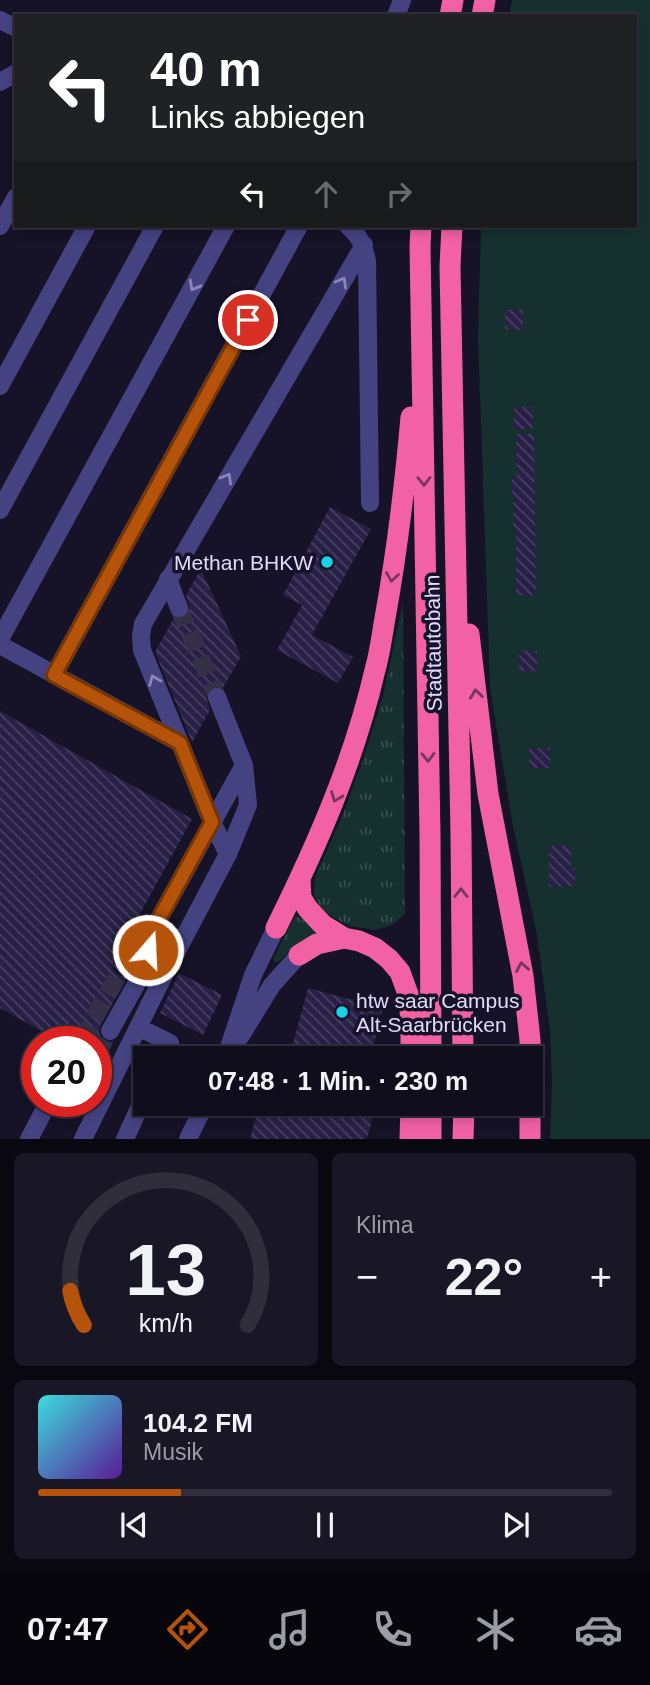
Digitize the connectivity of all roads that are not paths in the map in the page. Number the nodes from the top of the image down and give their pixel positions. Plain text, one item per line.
1 (14, 201) edge
2 (0, 226) edge
3 (86, 228) edge
4 (154, 228) edge
5 (225, 228) edge
6 (298, 228) edge
7 (350, 228) edge
8 (421, 228) edge
9 (452, 228) edge
10 (363, 246) junction
11 (421, 314) junction
12 (0, 386) edge
13 (370, 503) dead end
14 (0, 510) edge
15 (455, 528) junction
16 (168, 579) junction
17 (179, 608) tunnel mouth
18 (0, 639) edge
19 (0, 645) edge
20 (54, 675) junction
21 (217, 697) tunnel mouth
22 (180, 743) junction
23 (244, 765) junction
24 (212, 822) junction
25 (228, 854) junction
26 (300, 879) junction
27 (155, 926) junction
28 (276, 928) joint
29 (344, 938) junction
30 (299, 955) joint
31 (124, 965) tunnel mouth
32 (112, 1027) tunnel mouth
33 (138, 1027) junction
34 (169, 1046) edge
35 (230, 1046) edge
36 (234, 1046) edge
37 (411, 1046) edge
38 (431, 1046) edge
39 (463, 1046) edge
40 (530, 1046) edge
41 (135, 1116) edge
42 (199, 1116) edge
43 (411, 1116) edge
44 (431, 1116) edge
45 (464, 1116) edge
46 (530, 1116) edge
47 (41, 1117) edge
48 (29, 1139) edge
49 (83, 1139) edge
50 (125, 1139) edge
51 (188, 1139) edge
52 (411, 1139) edge
53 (431, 1139) edge
54 (463, 1139) edge
55 (530, 1139) edge

1 - 2 street
3 - 12 street
4 - 14 street
5 -> 18 street
6 - 20 street
7 - 10 street
8 - 11 highway, Stadtautobahn
9 - 15 highway, Stadtautobahn
10 - 13 street
16 -> 10 street
11 -> 26 highway
11 -> 38 highway, Stadtautobahn
39 -> 15 highway, Stadtautobahn
40 -> 15 highway
16 - 17 street
22 -> 16 street
19 - 20 street
20 - 22 street
21 - 23 street
22 - 24 street
23 - 24 street
23 - 25 street
24 - 25 street
24 - 27 street
25 - 33 street
26 - 28 highway
26 - 29 highway
27 - 31 street
27 - 32 street
28 - 35 street
29 - 30 highway
29 - 37 highway
30 - 36 street
33 - 34 street
33 - 49 street
41 - 50 street
42 - 51 street
43 - 52 highway
44 - 53 highway
45 - 54 highway
46 - 55 highway
47 - 48 street

